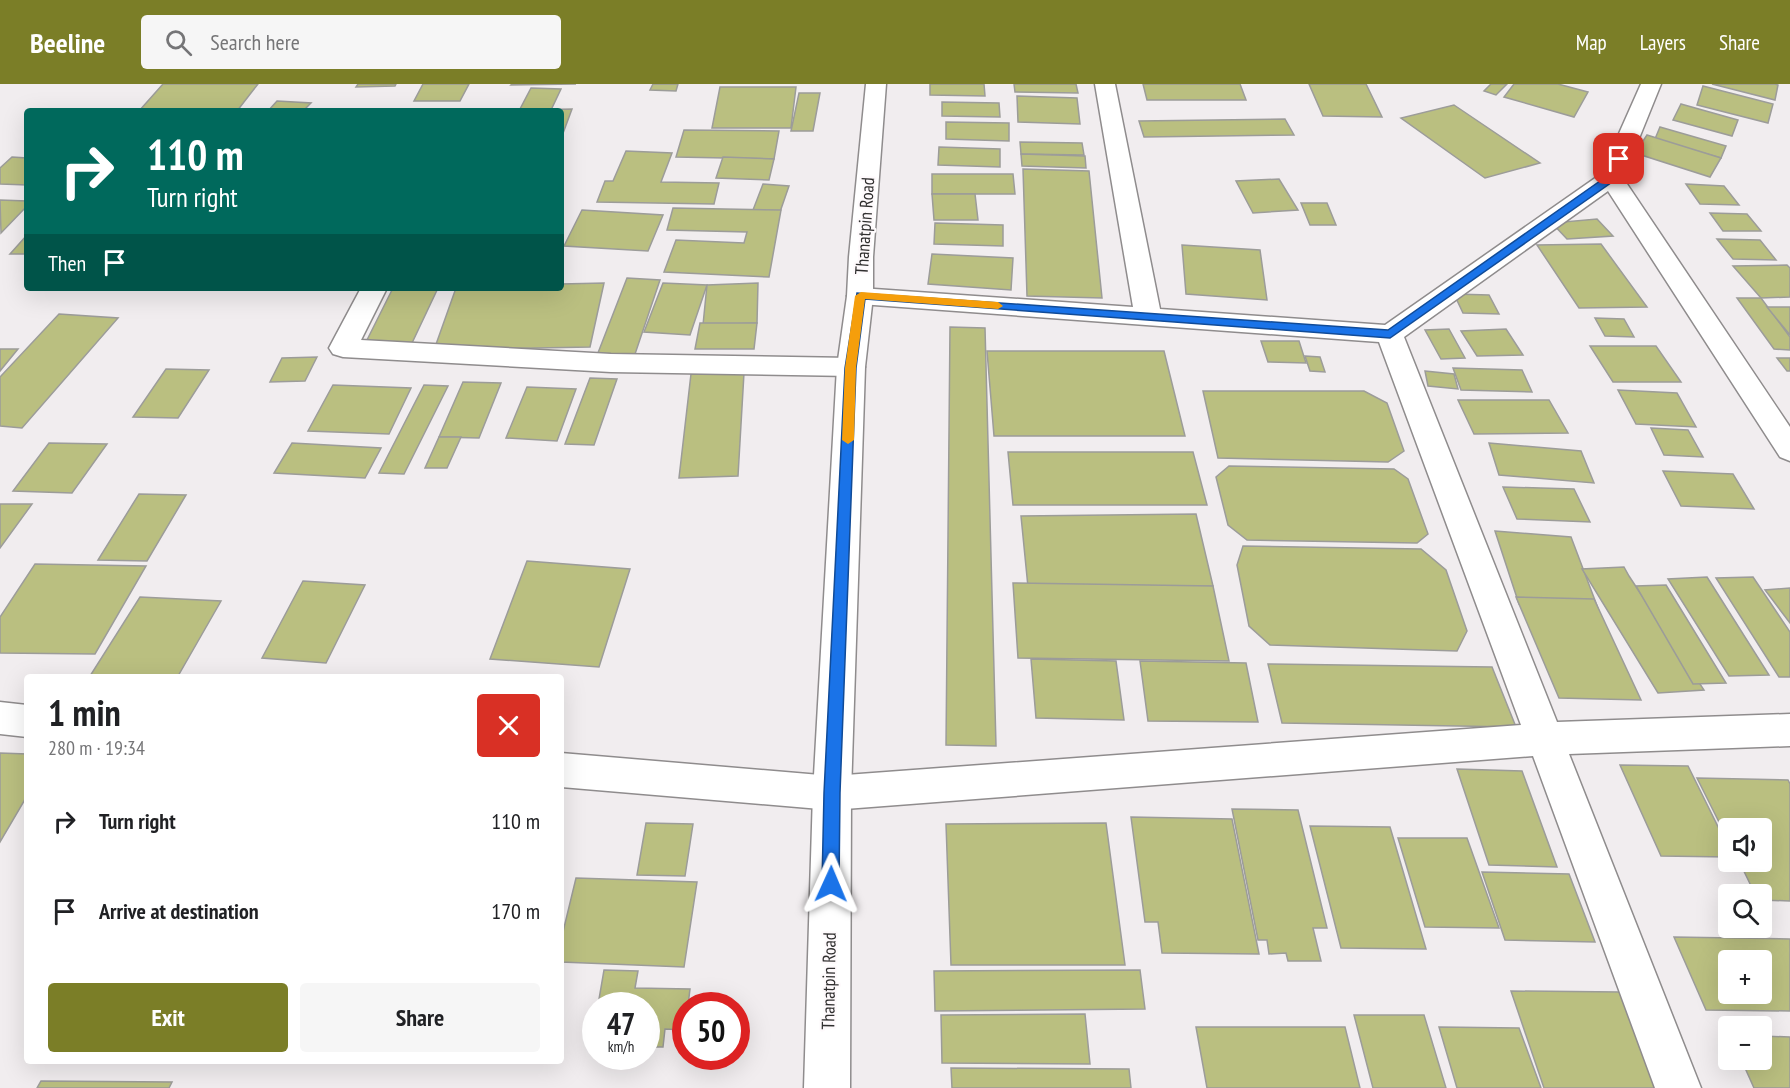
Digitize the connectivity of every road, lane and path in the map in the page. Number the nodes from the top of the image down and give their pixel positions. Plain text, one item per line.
1 (876, 84) edge
2 (1105, 84) edge
3 (1651, 84) edge
4 (1611, 178) junction
5 (372, 291) edge
6 (861, 296) junction
7 (1148, 316) junction
8 (1390, 334) junction
9 (851, 368) junction
10 (1790, 450) edge
11 (0, 718) edge
12 (24, 721) edge
13 (1790, 730) edge
14 (1544, 739) junction
15 (564, 770) edge
16 (832, 793) junction
17 (827, 1088) edge
18 (1678, 1088) edge

1 - 6 street, Thanatpin Road
2 - 7 street
3 - 4 street
4 - 8 street
4 - 10 street
5 - 9 street
6 - 7 street
6 - 9 street, Thanatpin Road
7 - 8 street
8 - 14 street
9 - 16 street, Thanatpin Road
11 - 12 street
13 - 14 street
14 - 16 street
14 - 18 street
15 - 16 street
16 - 17 street, Thanatpin Road

